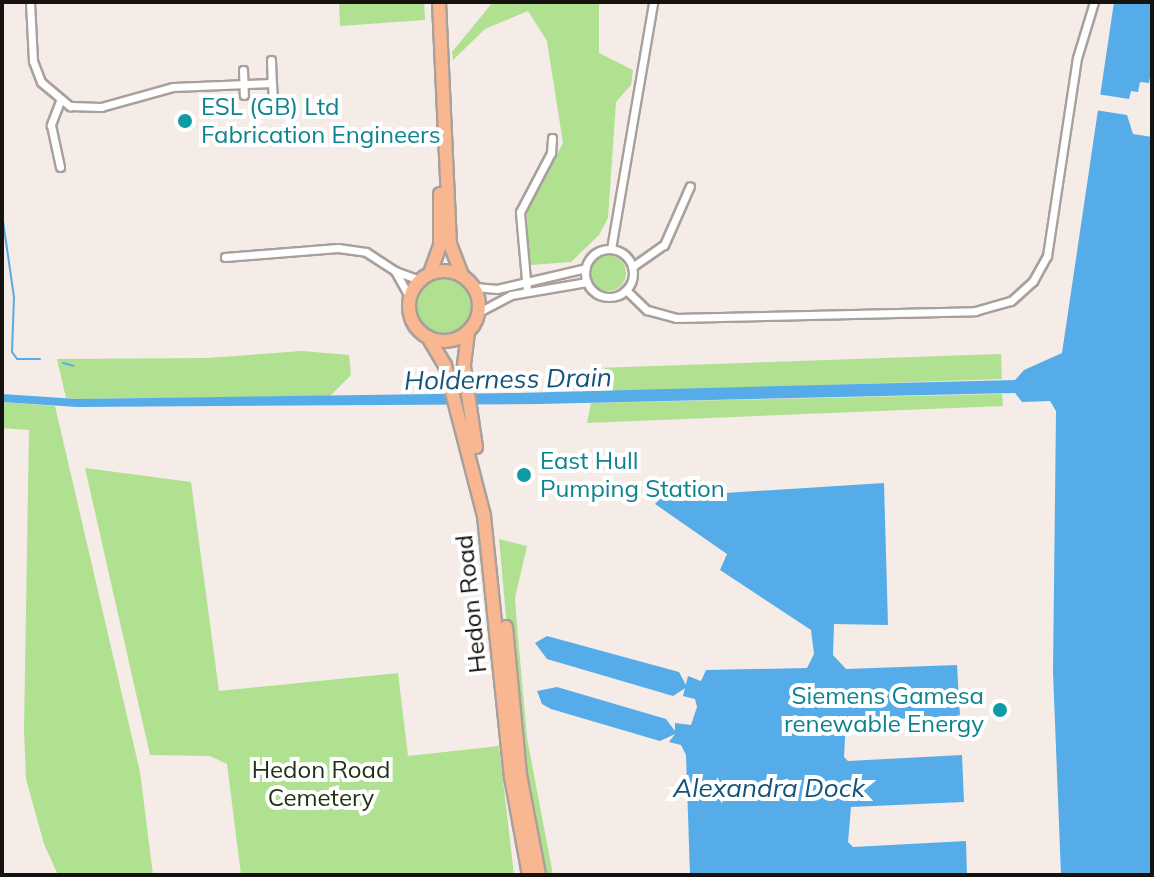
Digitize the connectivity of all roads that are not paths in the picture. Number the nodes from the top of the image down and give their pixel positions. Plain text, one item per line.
1 (30, 2) edge
2 (431, 2) edge
3 (439, 2) edge
4 (653, 2) edge
5 (1094, 2) edge
6 (271, 60) dead end
7 (243, 70) dead end
8 (272, 83) junction
9 (243, 84) junction
10 (206, 86) junction
11 (147, 92) junction
12 (244, 95) dead end
13 (206, 96) dead end
14 (60, 101) junction
15 (273, 101) dead end
16 (145, 106) dead end
17 (552, 138) dead end
18 (60, 167) dead end
19 (690, 186) dead end
20 (611, 249) junction
21 (225, 257) dead end
22 (632, 267) junction
23 (586, 268) junction
24 (395, 271) junction
25 (462, 275) junction
26 (425, 277) junction
27 (587, 282) junction
28 (475, 287) junction
29 (526, 287) junction
30 (626, 290) junction
31 (410, 298) junction
32 (479, 312) junction
33 (468, 332) junction
34 (428, 337) junction
35 (464, 411) junction
36 (529, 875) edge
37 (539, 875) edge

1 - 14 street
2 - 26 highway
3 - 25 highway
4 - 20 street
5 - 30 street
6 - 8 street
7 - 9 street
8 - 9 street
8 - 15 street
9 - 10 street
9 - 12 street
10 - 11 street
10 - 13 street
11 - 14 street
11 - 16 street
14 - 18 street
17 - 29 street
19 - 22 street
20 - 22 street
20 - 23 street
21 - 24 street
22 - 30 street
23 - 27 street
23 - 29 street
24 - 26 street
24 - 31 street
25 - 26 highway
25 - 28 highway
26 - 31 highway
27 - 29 street
27 - 30 street
28 - 29 street
28 - 32 highway
29 - 32 street
31 - 34 highway
32 - 33 highway
33 - 34 highway
33 - 35 highway, Hedon Road
34 - 35 highway, Hedon Road
35 - 36 highway, Hedon Road
35 - 37 highway, Hedon Road

